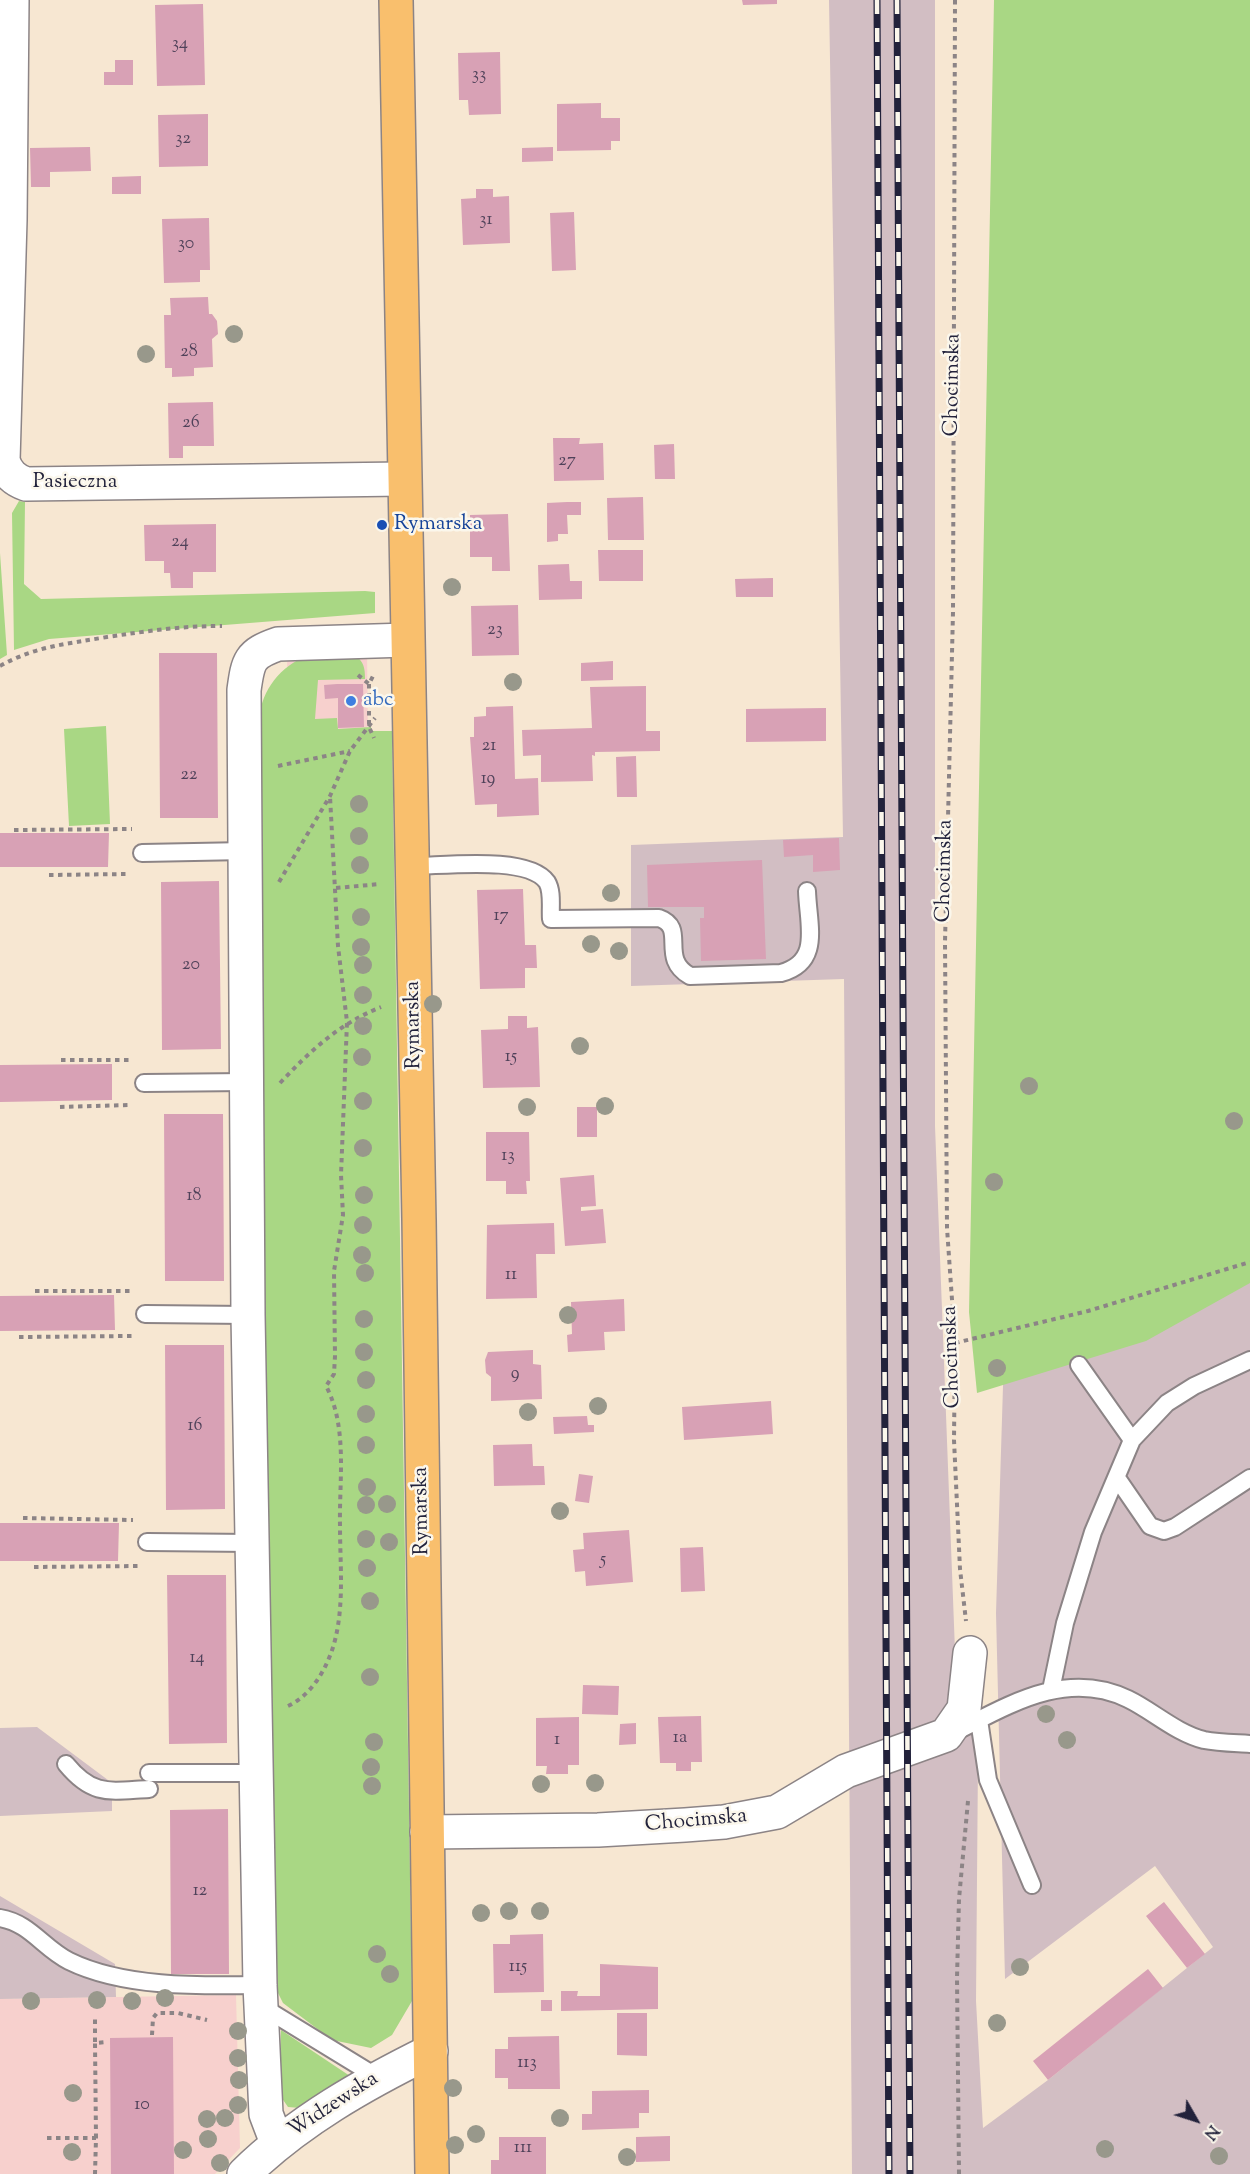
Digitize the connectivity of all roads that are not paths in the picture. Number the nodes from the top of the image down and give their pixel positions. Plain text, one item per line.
1 (12, 0) edge
2 (396, 0) edge
3 (403, 479) junction
4 (407, 640) junction
5 (246, 851) junction
6 (142, 853) dead end
7 (412, 866) junction
8 (807, 891) dead end
9 (144, 1083) dead end
10 (247, 1095) junction
11 (146, 1314) dead end
12 (248, 1315) junction
13 (1250, 1360) edge
14 (1079, 1365) dead end
15 (1132, 1440) junction
16 (1117, 1478) junction
17 (1250, 1478) edge
18 (147, 1542) dead end
19 (252, 1543) junction
20 (970, 1653) road end
21 (1051, 1690) junction
22 (979, 1720) junction
23 (946, 1736) junction
24 (1250, 1744) edge
25 (66, 1764) dead end
26 (256, 1773) junction
27 (427, 1832) junction
28 (1032, 1885) dead end
29 (0, 1918) edge
30 (261, 1995) junction
31 (431, 2051) junction
32 (377, 2078) junction
33 (277, 2143) junction
34 (244, 2174) edge
35 (432, 2174) edge

1 - 3 street, Pasieczna
2 - 3 main road, Rymarska
3 - 4 main road, Rymarska
4 - 5 street
4 - 7 main road, Rymarska
5 - 6 lane
5 - 10 street
7 - 8 lane
7 - 27 main road, Rymarska
9 - 10 lane
10 - 12 street
11 - 12 lane
12 - 19 street
13 - 15 lane
14 - 15 lane
15 - 16 lane
16 - 17 lane
16 - 21 lane
18 - 19 lane
19 - 26 street
20 - 23 street
21 - 22 lane
21 - 24 lane
22 - 23 lane
22 - 28 lane
23 - 27 street, Chocimska
25 - 26 lane
26 - 30 street
27 - 31 main road, Rymarska
29 - 30 lane
30 - 32 lane
30 - 33 street
31 - 32 street, Widzewska
31 - 35 main road, Rymarska
32 - 33 street, Widzewska
33 - 34 street, Widzewska

